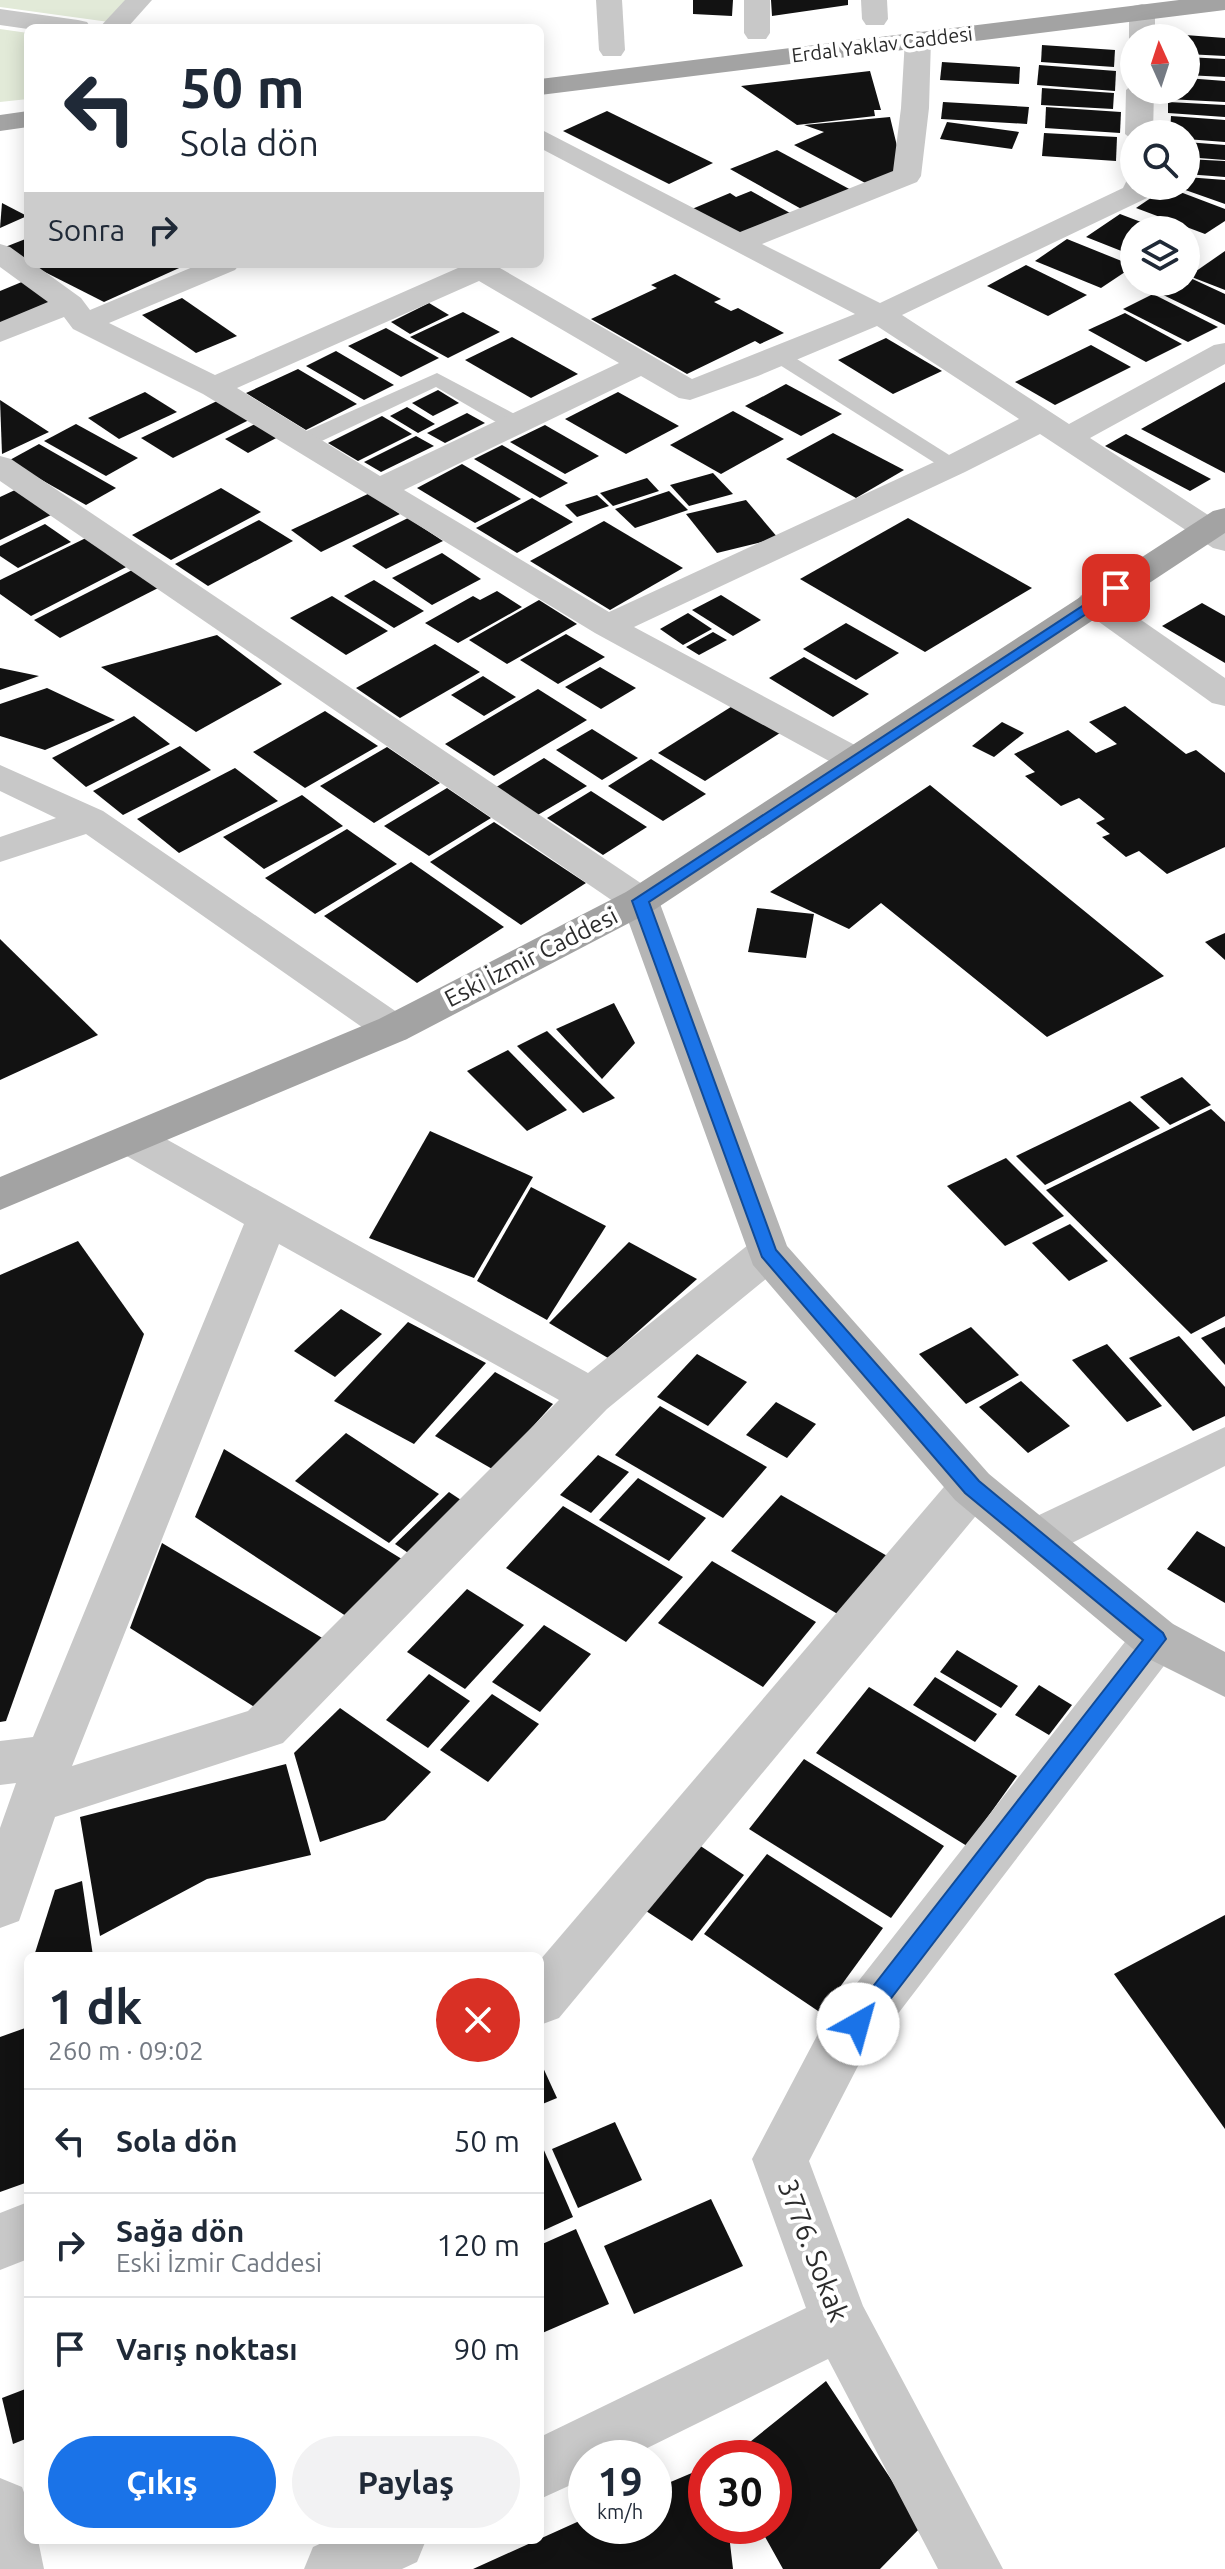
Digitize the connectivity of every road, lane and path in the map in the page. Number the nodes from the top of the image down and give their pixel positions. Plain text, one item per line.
1 (139, 0) edge
2 (609, 0) edge
3 (757, 0) edge
4 (1225, 2) edge
5 (875, 10) edge
6 (0, 17) edge
7 (845, 23) dead end
8 (50, 24) edge
9 (116, 24) edge
10 (1146, 24) edge
11 (1120, 25) edge
12 (918, 26) junction
13 (786, 30) dead end
14 (757, 33) junction
15 (728, 36) dead end
16 (641, 47) dead end
17 (612, 50) junction
18 (583, 54) dead end
19 (544, 86) edge
20 (24, 120) edge
21 (0, 123) edge
22 (544, 139) edge
23 (1120, 200) edge
24 (738, 243) junction
25 (0, 253) edge
26 (213, 268) edge
27 (77, 313) junction
28 (881, 315) junction
29 (0, 333) edge
30 (1225, 352) edge
31 (782, 358) junction
32 (641, 364) junction
33 (214, 387) junction
34 (516, 424) junction
35 (1055, 429) junction
36 (301, 442) junction
37 (954, 465) junction
38 (7, 478) edge
39 (381, 488) junction
40 (1219, 529) edge
41 (1093, 602) junction
42 (607, 626) junction
43 (1225, 695) edge
44 (853, 759) junction
45 (0, 777) edge
46 (90, 819) junction
47 (0, 850) edge
48 (640, 901) junction
49 (393, 1029) junction
50 (133, 1140) junction
51 (0, 1194) edge
52 (268, 1218) junction
53 (768, 1253) junction
54 (591, 1396) junction
55 (1225, 1445) edge
56 (972, 1487) junction
57 (1035, 1539) junction
58 (1156, 1639) junction
59 (1225, 1676) edge
60 (0, 1763) edge
61 (43, 1779) junction
62 (0, 1904) edge
63 (544, 1995) edge
64 (24, 2232) edge
65 (0, 2242) edge
66 (840, 2322) junction
67 (544, 2467) edge
68 (0, 2509) edge
69 (387, 2544) edge
70 (13, 2569) edge
71 (335, 2569) edge
72 (972, 2569) edge

1 - 9 street
2 - 17 street
3 - 14 street
4 - 10 main road, Erdal Yaklav Caddesi
5 - 7 main road, Erdal Yaklav Caddesi
5 - 12 main road, Erdal Yaklav Caddesi
6 - 8 street
11 - 12 main road, Erdal Yaklav Caddesi
12 - 19 main road, Erdal Yaklav Caddesi
12 - 24 street
13 - 14 main road, Erdal Yaklav Caddesi
14 - 15 main road, Erdal Yaklav Caddesi
16 - 17 main road
17 - 18 main road
20 - 21 main road
22 - 24 street
23 - 28 street
24 - 28 street
25 - 27 street
26 - 27 street
27 - 29 street
27 - 33 street
28 - 31 street
28 - 35 street
30 - 35 street
31 - 32 street
31 - 37 lane
32 - 33 street
32 - 34 street
33 - 36 street
34 - 36 lane
34 - 39 street
35 - 37 street
35 - 40 street
36 - 39 street
37 - 42 street
38 - 48 street
39 - 42 street
40 - 41 main road, Eski İzmir Caddesi
41 - 43 street
41 - 44 main road, Eski İzmir Caddesi
42 - 44 street
44 - 48 main road, Eski İzmir Caddesi
45 - 46 street
46 - 47 street
46 - 49 street
48 - 49 main road, Eski İzmir Caddesi
48 - 53 street
49 - 50 main road, Eski İzmir Caddesi
50 - 51 main road, Eski İzmir Caddesi
50 - 52 street
52 - 54 street
52 - 61 street
53 - 54 street
53 - 56 street
54 - 61 street
55 - 57 street
56 - 57 street
56 - 63 street
57 - 58 street
58 - 59 street
58 - 66 street, 3776. Sokak
60 - 61 street
61 - 62 street
64 - 65 street
66 - 67 street
66 - 72 street, 3776. Sokak
68 - 70 street
69 - 71 street

